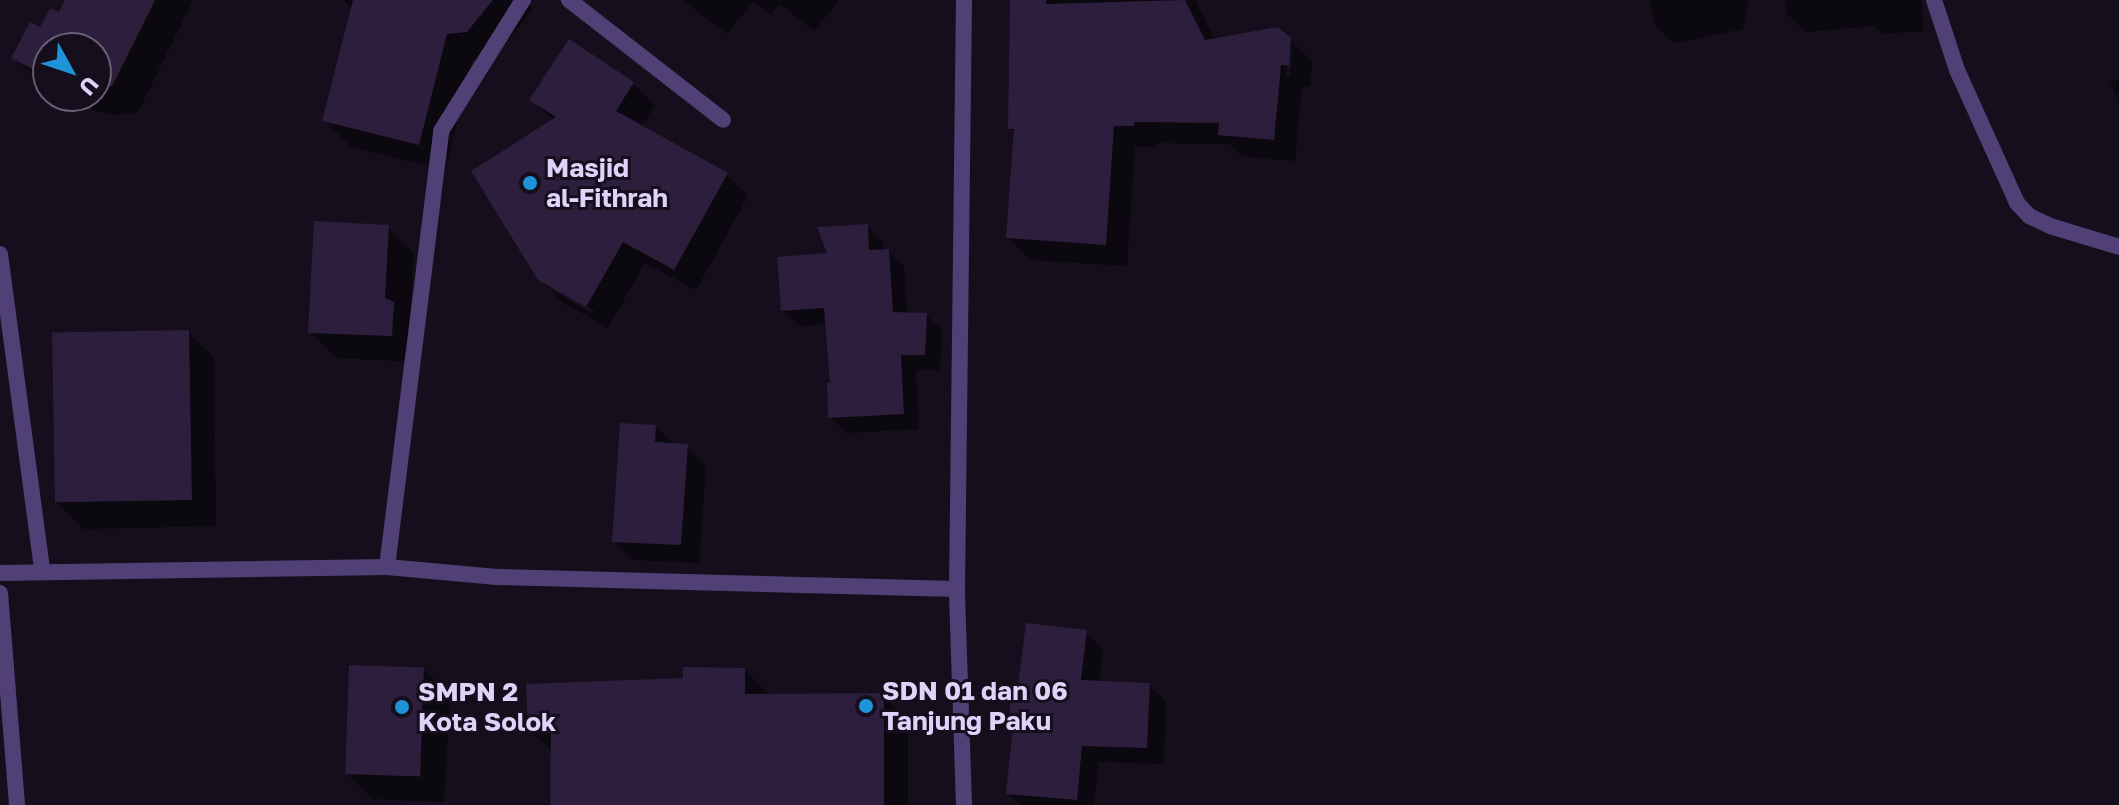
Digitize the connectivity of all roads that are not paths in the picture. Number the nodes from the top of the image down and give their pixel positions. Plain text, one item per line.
1 (523, 0) edge
2 (569, 0) edge
3 (964, 0) edge
4 (1934, 0) edge
5 (723, 120) dead end
6 (2119, 247) edge
7 (0, 254) edge
8 (387, 567) junction
9 (42, 570) junction
10 (0, 573) edge
11 (957, 589) junction
12 (0, 593) edge
13 (17, 805) edge
14 (964, 805) edge

1 - 8 street
2 - 5 street
3 - 11 street
4 - 6 street
7 - 9 street
8 - 9 street
8 - 11 street
9 - 10 street
11 - 14 street
12 - 13 street

